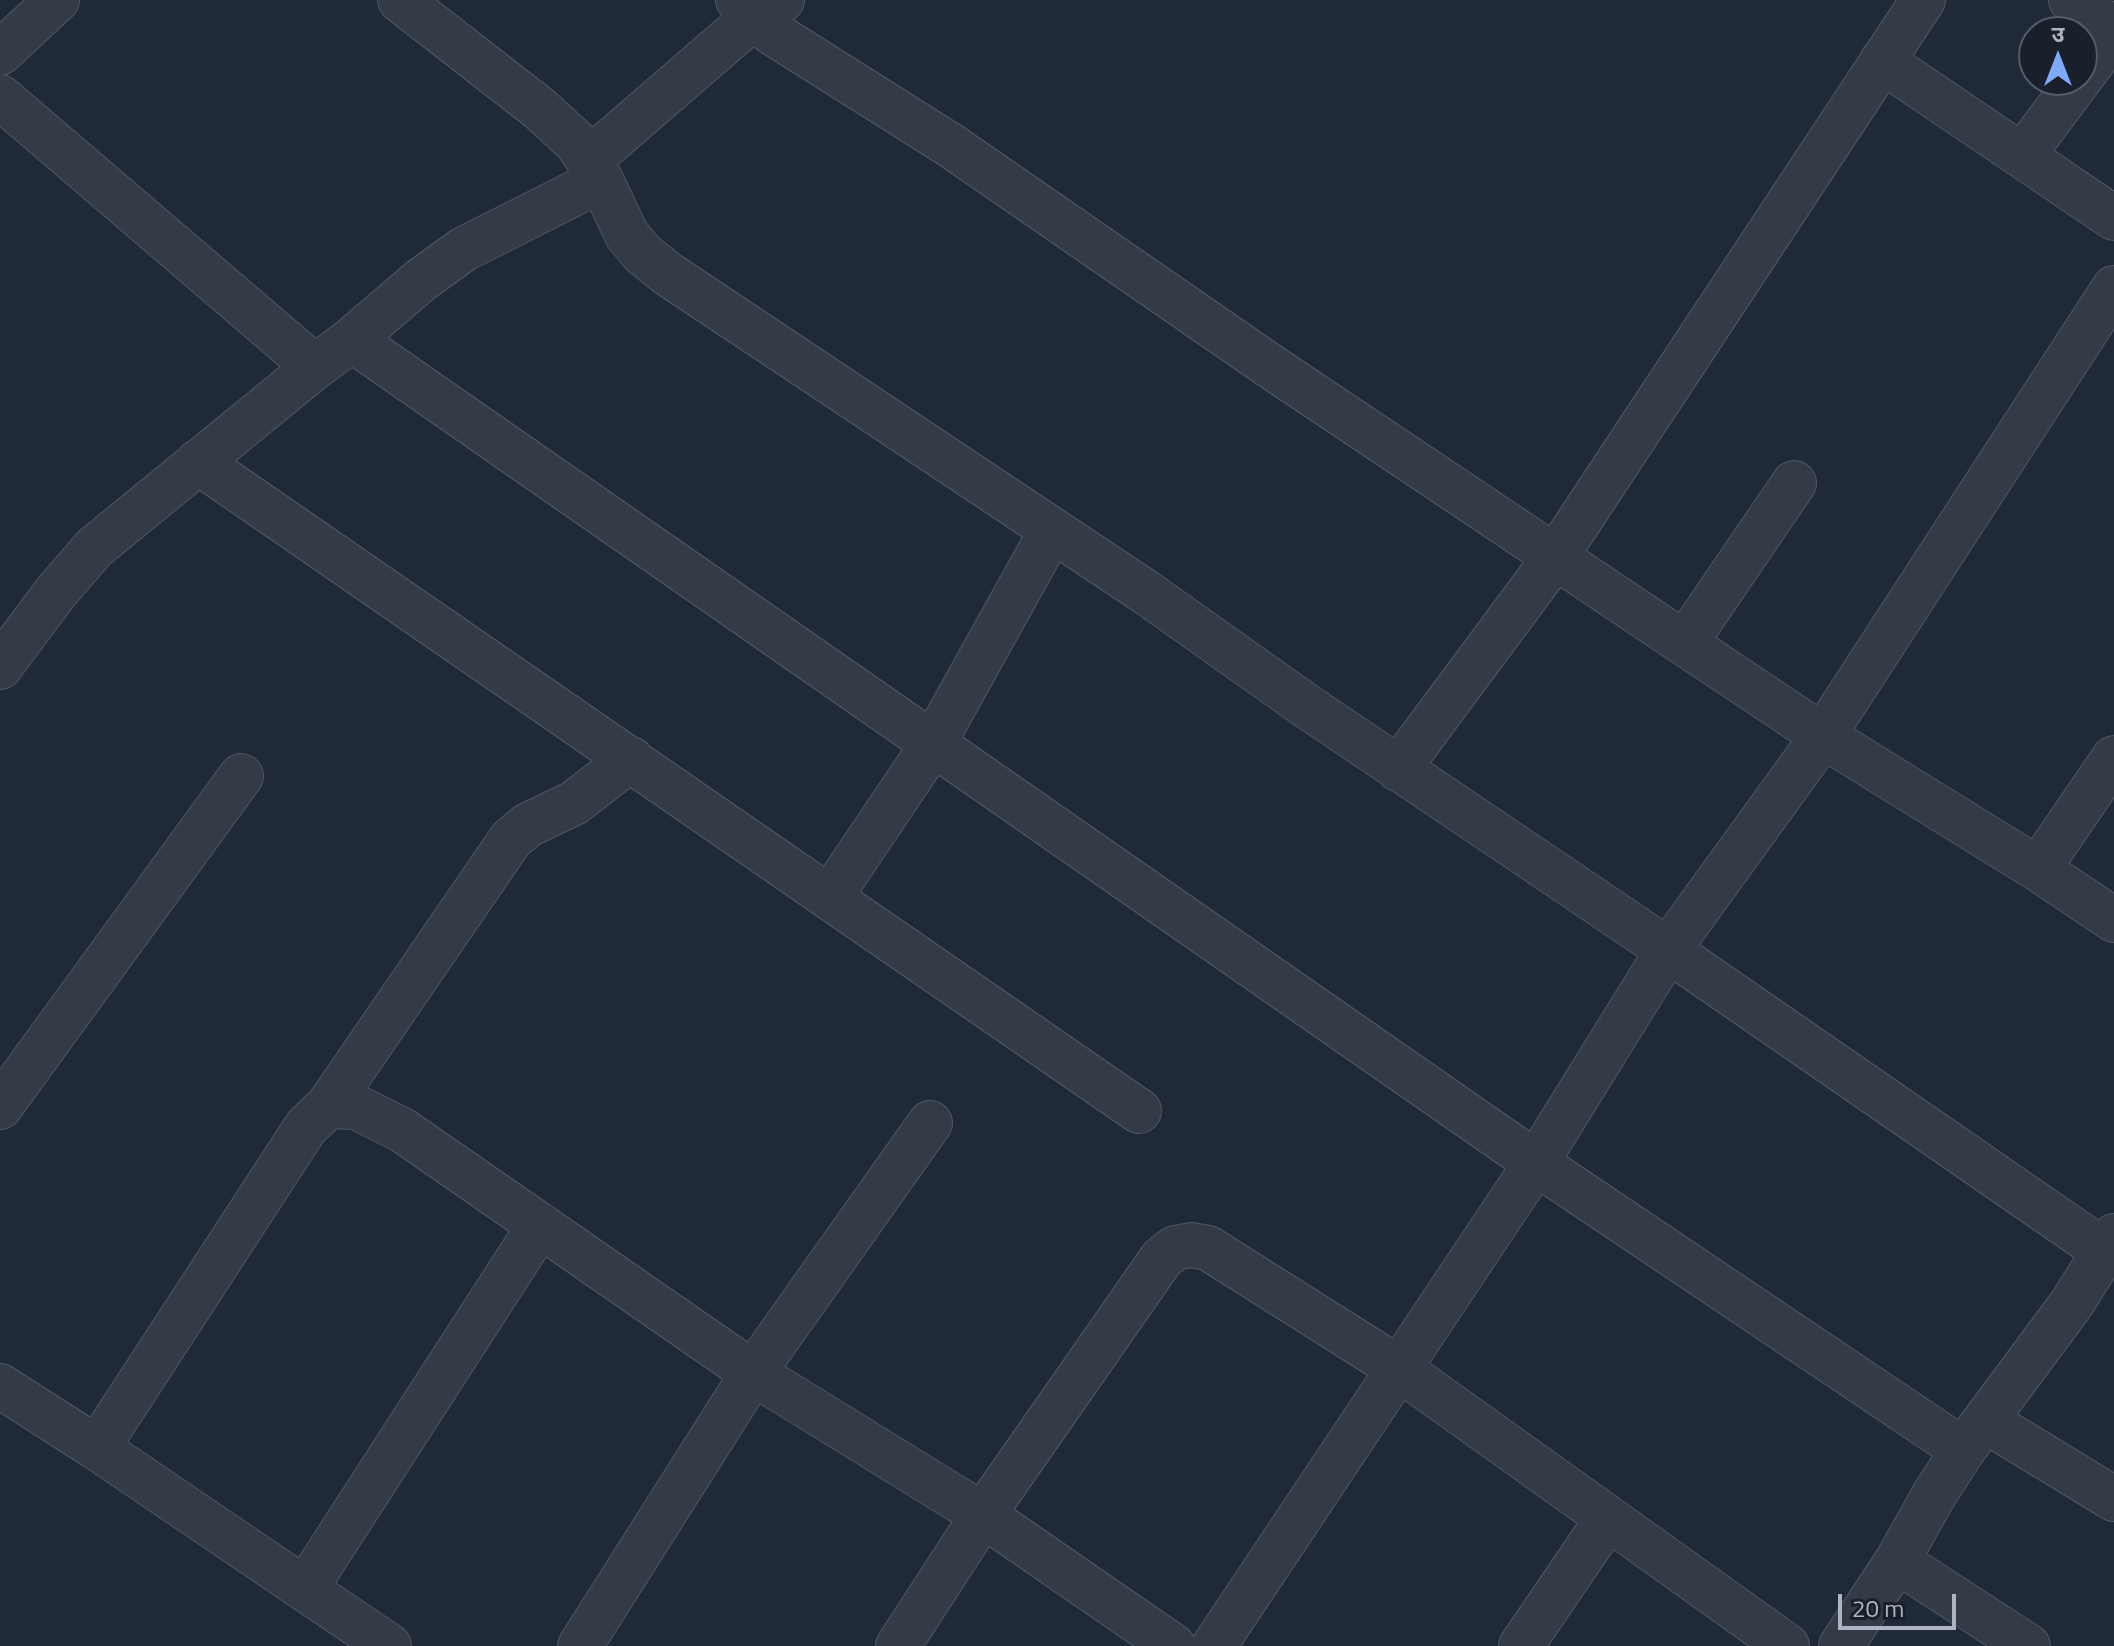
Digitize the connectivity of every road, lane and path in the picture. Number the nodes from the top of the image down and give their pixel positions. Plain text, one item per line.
1 (57, 0) edge
2 (400, 0) edge
3 (1923, 0) edge
4 (2071, 0) edge
5 (758, 6) edge
6 (2114, 31) edge
7 (0, 53) edge
8 (2098, 54) edge
9 (1882, 61) junction
10 (2067, 96) edge
11 (0, 97) edge
12 (2023, 155) junction
13 (595, 170) junction
14 (2114, 218) edge
15 (2114, 288) edge
16 (350, 341) junction
17 (315, 367) junction
18 (198, 462) junction
19 (1794, 483) dead end
20 (1052, 530) junction
21 (1556, 556) junction
22 (1685, 643) junction
23 (0, 667) edge
24 (1823, 736) junction
25 (933, 744) junction
26 (2114, 758) edge
27 (631, 759) junction
28 (1398, 769) junction
29 (241, 776) dead end
30 (2038, 869) junction
31 (830, 897) junction
32 (2114, 920) edge
33 (1668, 950) junction
34 (328, 1106) junction
35 (0, 1107) edge
36 (1139, 1111) dead end
37 (930, 1123) dead end
38 (1536, 1163) junction
39 (540, 1225) junction
40 (2109, 1244) edge
41 (1398, 1368) junction
42 (753, 1373) junction
43 (0, 1386) edge
44 (1975, 1436) junction
45 (97, 1448) junction
46 (2114, 1499) edge
47 (983, 1515) junction
48 (1608, 1518) junction
49 (1897, 1561) junction
50 (305, 1589) junction
51 (389, 1646) edge
52 (580, 1646) edge
53 (898, 1646) edge
54 (1173, 1646) edge
55 (1214, 1646) edge
56 (1521, 1646) edge
57 (1787, 1646) edge
58 (1841, 1646) edge
59 (2028, 1646) edge

1 - 7 street
2 - 13 street
3 - 9 street
4 - 6 street
5 - 13 street
5 - 21 street
6 - 8 street
9 - 12 street
9 - 21 street
10 - 12 street
11 - 17 street
12 - 14 street
13 - 16 street
13 - 20 street
15 - 24 street
16 - 17 street
16 - 25 street
17 - 18 street
18 - 23 street
18 - 27 street
19 - 22 street
20 - 25 street
20 - 28 street
21 - 22 street
21 - 28 street
22 - 24 street
24 - 30 street
24 - 33 street
25 - 31 street
25 - 38 street
26 - 30 street
27 - 31 street
27 - 34 street
28 - 33 street
29 - 35 street
30 - 32 street
31 - 36 street
33 - 38 street
33 - 40 street
34 - 39 street
34 - 45 street
37 - 42 street
38 - 41 street
38 - 44 street
39 - 42 street
39 - 50 street
40 - 44 street
41 - 47 street
41 - 48 street
41 - 55 street
42 - 47 street
42 - 52 street
43 - 45 street
44 - 46 street
44 - 49 street
45 - 50 street
47 - 53 street
47 - 54 street
48 - 56 street
48 - 57 street
49 - 58 street
49 - 59 street
50 - 51 street

